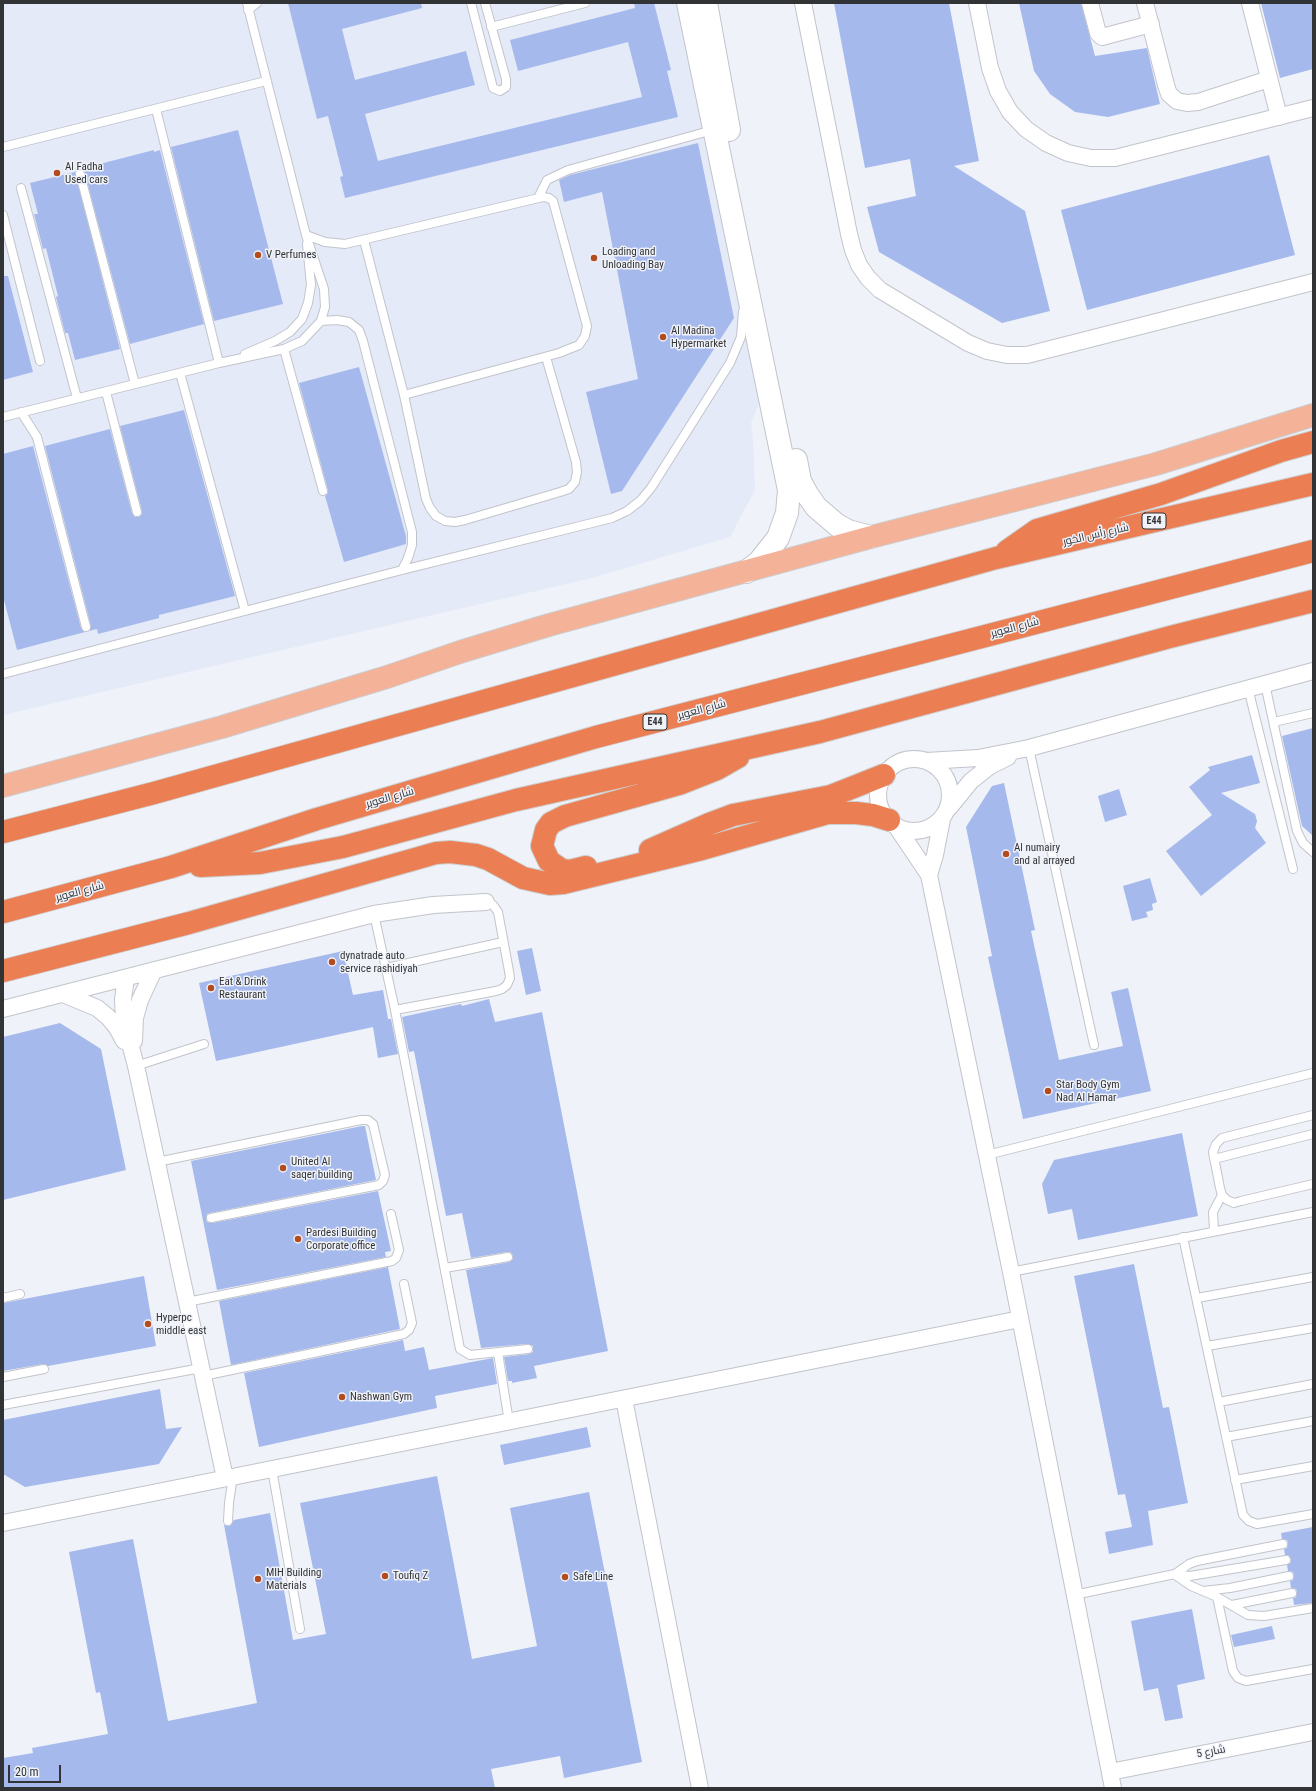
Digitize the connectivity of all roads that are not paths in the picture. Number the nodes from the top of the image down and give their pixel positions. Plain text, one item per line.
1 (256, 3) edge
2 (471, 3) edge
3 (485, 3) edge
4 (585, 3) edge
5 (688, 3) edge
6 (706, 3) edge
7 (803, 3) edge
8 (977, 3) edge
9 (1090, 3) edge
10 (1145, 3) edge
11 (1250, 3) edge
12 (247, 6) edge
13 (1151, 24) junction
14 (491, 27) junction
15 (1269, 79) junction
16 (266, 81) junction
17 (1313, 108) edge
18 (156, 109) junction
19 (1279, 117) junction
20 (713, 130) junction
21 (3, 147) edge
22 (80, 174) dead end
23 (21, 188) dead end
24 (538, 198) junction
25 (3, 215) edge
26 (306, 235) junction
27 (364, 240) junction
28 (1313, 282) edge
29 (745, 286) junction
30 (321, 321) junction
31 (284, 349) junction
32 (546, 357) junction
33 (40, 361) dead end
34 (221, 363) junction
35 (180, 373) junction
36 (135, 384) junction
37 (106, 392) junction
38 (404, 395) junction
39 (78, 398) junction
40 (21, 412) junction
41 (1313, 415) edge
42 (3, 417) edge
43 (1313, 442) edge
44 (1313, 484) edge
45 (323, 490) dead end
46 (137, 512) dead end
47 (871, 537) junction
48 (1313, 551) edge
49 (996, 558) junction
50 (402, 570) junction
51 (746, 572) junction
52 (1313, 601) edge
53 (245, 611) junction
54 (86, 627) dead end
55 (1313, 671) edge
56 (3, 674) edge
57 (1265, 684) junction
58 (1248, 688) junction
59 (1313, 713) edge
60 (1274, 722) junction
61 (754, 746) junction
62 (1029, 748) junction
63 (926, 761) junction
64 (884, 776) junction
65 (3, 786) edge
66 (944, 815) junction
67 (892, 823) junction
68 (3, 832) edge
69 (1313, 852) edge
70 (171, 867) junction
71 (1293, 870) dead end
72 (929, 875) junction
73 (486, 902) joint
74 (3, 912) edge
75 (374, 914) junction
76 (503, 942) junction
77 (386, 968) junction
78 (154, 970) junction
79 (3, 971) edge
80 (126, 978) junction
81 (63, 994) junction
82 (3, 1009) edge
83 (395, 1010) junction
84 (204, 1044) dead end
85 (1094, 1045) dead end
86 (136, 1066) junction
87 (1313, 1073) edge
88 (1313, 1115) edge
89 (1313, 1134) edge
90 (987, 1155) junction
91 (1214, 1160) junction
92 (157, 1162) junction
93 (1313, 1184) edge
94 (1222, 1195) junction
95 (1313, 1212) edge
96 (391, 1214) dead end
97 (211, 1218) dead end
98 (1214, 1231) junction
99 (1183, 1237) junction
100 (508, 1257) dead end
101 (445, 1268) junction
102 (1011, 1272) junction
103 (1313, 1277) edge
104 (404, 1284) dead end
105 (20, 1294) dead end
106 (3, 1298) edge
107 (1196, 1298) junction
108 (187, 1302) junction
109 (1020, 1319) junction
110 (1313, 1328) edge
111 (1207, 1346) junction
112 (528, 1349) dead end
113 (498, 1353) junction
114 (44, 1369) dead end
115 (202, 1372) junction
116 (3, 1377) edge
117 (1313, 1384) edge
118 (624, 1399) junction
119 (1219, 1402) junction
120 (3, 1405) edge
121 (1313, 1421) edge
122 (509, 1422) junction
123 (1226, 1437) junction
124 (1313, 1466) edge
125 (272, 1469) junction
126 (229, 1477) junction
127 (1235, 1480) junction
128 (1313, 1514) edge
129 (228, 1521) dead end
130 (3, 1522) edge
131 (1283, 1544) dead end
132 (1286, 1560) dead end
133 (1175, 1574) junction
134 (1289, 1576) dead end
135 (1202, 1591) junction
136 (1292, 1593) dead end
137 (1074, 1595) junction
138 (1217, 1597) junction
139 (1232, 1605) junction
140 (1313, 1608) edge
141 (300, 1629) dead end
142 (1313, 1669) edge
143 (1313, 1732) edge
144 (696, 1771) junction
145 (1111, 1780) edge
146 (693, 1788) edge
147 (700, 1788) edge

1 - 12 lane
2 - 14 lane
3 - 14 lane
4 - 14 lane
5 - 20 street
6 - 47 street
7 - 28 street
8 - 19 street
9 - 13 street
10 - 13 street
11 - 15 street
12 - 16 lane
13 - 15 street
15 - 19 street
16 - 18 lane
16 - 26 lane
17 - 19 street
18 - 21 lane
18 - 34 lane
20 - 24 lane
20 - 29 street
22 - 36 lane
23 - 39 lane
24 - 27 lane
24 - 32 lane
25 - 33 lane
26 - 27 lane
26 - 30 lane
26 - 34 lane
27 - 38 lane
29 - 50 lane
29 - 51 street
30 - 31 lane
30 - 50 lane
31 - 34 lane
31 - 45 lane
32 - 38 lane
32 - 38 lane
34 - 35 lane
35 - 36 lane
35 - 53 lane
36 - 37 lane
37 - 39 lane
37 - 46 lane
39 - 40 lane
40 - 42 lane
40 - 54 lane
41 - 47 main road
43 - 49 highway
44 - 49 highway, شارع رأس الخور / E44
47 - 51 main road
48 - 70 highway, شارع العوير / E44
49 - 68 highway, E44
50 - 53 lane
51 - 65 main road
52 - 61 highway
53 - 56 lane
55 - 57 street
57 - 58 street
57 - 60 lane
58 - 62 street
58 - 71 lane
59 - 60 lane
60 - 69 lane
61 - 64 highway
61 - 70 highway
62 - 63 street
62 - 66 street
62 - 85 lane
63 - 64 street
63 - 66 street
64 - 67 street
66 - 67 street
66 - 72 street
67 - 72 street
67 - 79 highway
70 - 74 highway, شارع العوير / E44
72 - 90 street
73 - 75 street
73 - 76 lane
75 - 77 lane
75 - 78 street
76 - 77 lane
76 - 83 lane
77 - 83 lane
78 - 80 street
78 - 86 street
80 - 81 street
80 - 86 street
81 - 82 street
81 - 86 street
83 - 101 lane
84 - 86 lane
86 - 92 street
87 - 90 lane
88 - 91 lane
89 - 91 lane
90 - 102 street
91 - 94 lane
92 - 97 lane
92 - 108 street
93 - 94 lane
94 - 98 lane
95 - 98 lane
96 - 108 lane
98 - 99 lane
99 - 102 lane
99 - 107 lane
100 - 101 lane
101 - 113 lane
102 - 109 street
103 - 107 lane
104 - 115 lane
105 - 106 lane
107 - 111 lane
108 - 115 street
109 - 118 street
109 - 137 street
110 - 111 lane
111 - 119 lane
112 - 113 lane
113 - 122 lane
114 - 116 lane
115 - 120 lane
115 - 126 street
117 - 119 lane
118 - 122 street
118 - 144 street
119 - 123 lane
121 - 123 lane
122 - 125 street
123 - 127 lane
124 - 127 lane
125 - 126 street
125 - 141 lane
126 - 129 lane
126 - 130 street
127 - 128 lane
131 - 133 lane
132 - 133 lane
133 - 135 lane
133 - 137 lane
134 - 135 lane
135 - 138 lane
136 - 139 lane
137 - 145 street
138 - 139 lane
138 - 142 lane
139 - 140 lane
143 - 145 street, شارع 5
144 - 146 street
144 - 147 street

